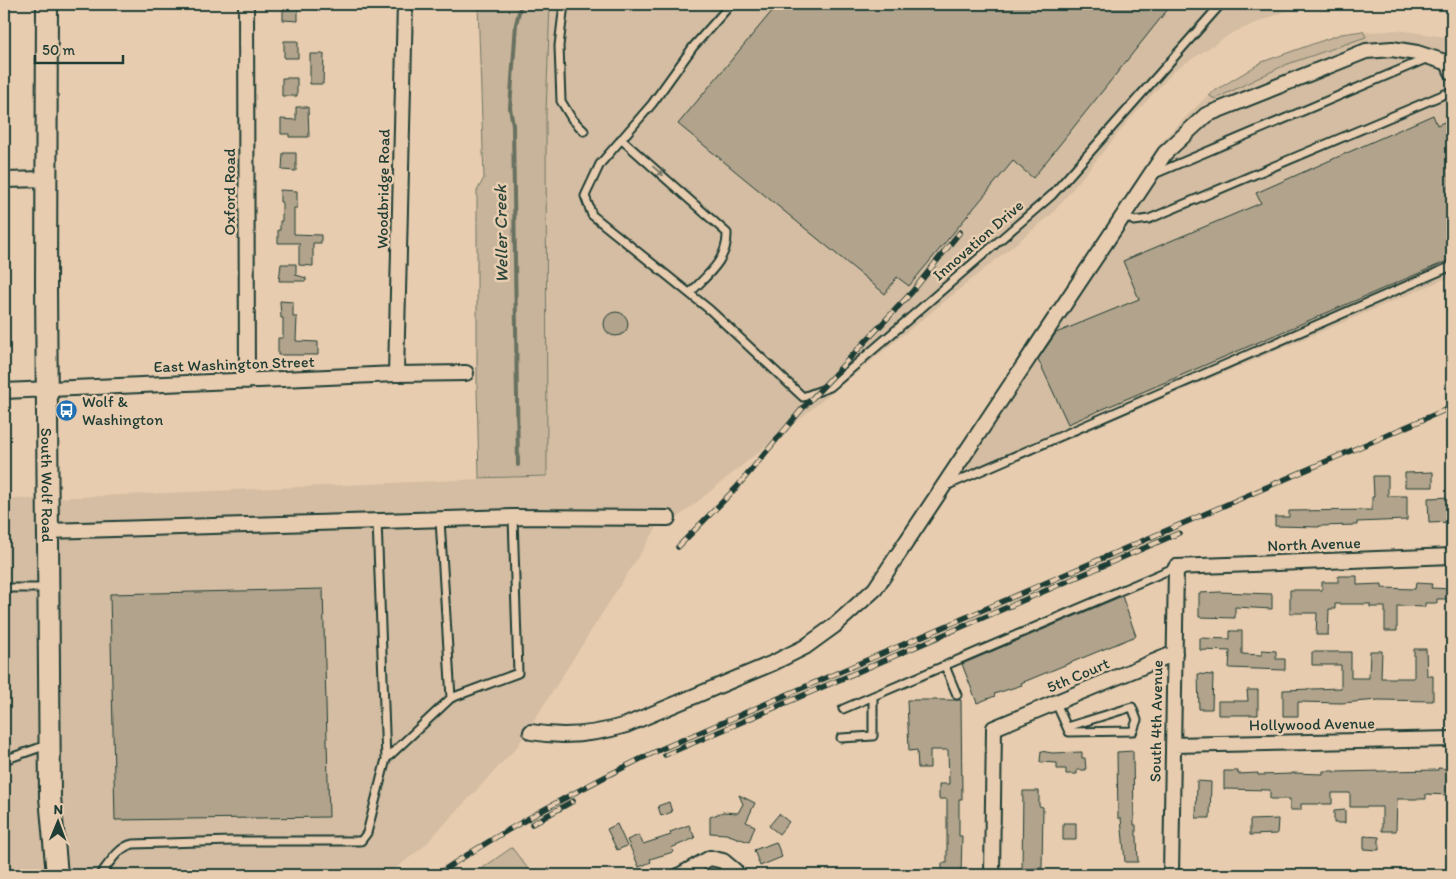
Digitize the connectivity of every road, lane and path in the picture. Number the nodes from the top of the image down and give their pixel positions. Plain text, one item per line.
1 (47, 4) edge
2 (246, 4) edge
3 (405, 4) edge
4 (564, 4) edge
5 (731, 4) edge
6 (1221, 4) edge
7 (1430, 57) junction
8 (1451, 65) edge
9 (1452, 90) edge
10 (584, 131) dead end
11 (621, 139) junction
12 (1150, 176) junction
13 (46, 179) junction
14 (4, 180) edge
15 (1124, 215) junction
16 (1452, 266) edge
17 (690, 293) junction
18 (466, 373) dead end
19 (396, 374) junction
20 (247, 381) junction
21 (47, 390) junction
22 (4, 391) edge
23 (942, 488) junction
24 (512, 517) junction
25 (668, 518) dead end
26 (440, 520) junction
27 (377, 521) junction
28 (48, 531) junction
29 (1452, 556) edge
30 (1176, 566) junction
31 (4, 588) edge
32 (48, 588) junction
33 (1175, 653) junction
34 (945, 666) junction
35 (956, 695) dead end
36 (873, 696) junction
37 (450, 698) junction
38 (1056, 703) junction
39 (844, 709) dead end
40 (1067, 727) junction
41 (531, 732) dead end
42 (841, 738) dead end
43 (1452, 739) edge
44 (49, 744) junction
45 (1174, 745) junction
46 (386, 759) junction
47 (4, 760) edge
48 (57, 875) edge
49 (100, 875) edge
50 (680, 875) edge
51 (736, 875) edge
52 (992, 875) edge
53 (1172, 875) edge

1 - 13 main road, South Wolf Road
2 - 20 street, Oxford Road
3 - 19 street, Woodbridge Road
4 - 10 lane
5 - 11 lane
6 - 17 lane, Innovation Drive
7 - 8 street
7 - 12 lane
7 - 12 street
9 - 15 lane
11 - 17 lane
11 -> 17 lane
12 - 15 street
13 - 14 street
13 - 21 main road, South Wolf Road
15 - 23 street
16 - 23 lane
18 - 19 street, East Washington Street
19 - 20 street, East Washington Street
20 - 21 street, East Washington Street
21 - 22 street, East Washington Street
21 - 28 main road, South Wolf Road
23 - 41 street
24 - 25 street
24 - 26 street
24 - 37 lane
26 - 27 street
26 - 37 lane
27 - 28 street
27 - 46 lane
28 - 32 main road, South Wolf Road
29 - 30 street, North Avenue
30 - 33 street, South 4th Avenue
30 - 34 lane
31 - 32 lane
32 - 44 main road, South Wolf Road
33 - 38 street, 5th Court
33 - 45 street, South 4th Avenue
34 - 35 lane
34 - 36 lane
36 - 39 lane
36 - 42 lane
37 - 46 lane
38 - 40 lane
38 - 52 street, 5th Court
40 - 40 lane
43 - 45 street, Hollywood Avenue
44 - 47 lane
44 - 48 main road, South Wolf Road
45 - 53 street, South 4th Avenue
46 - 49 lane
50 - 51 street

